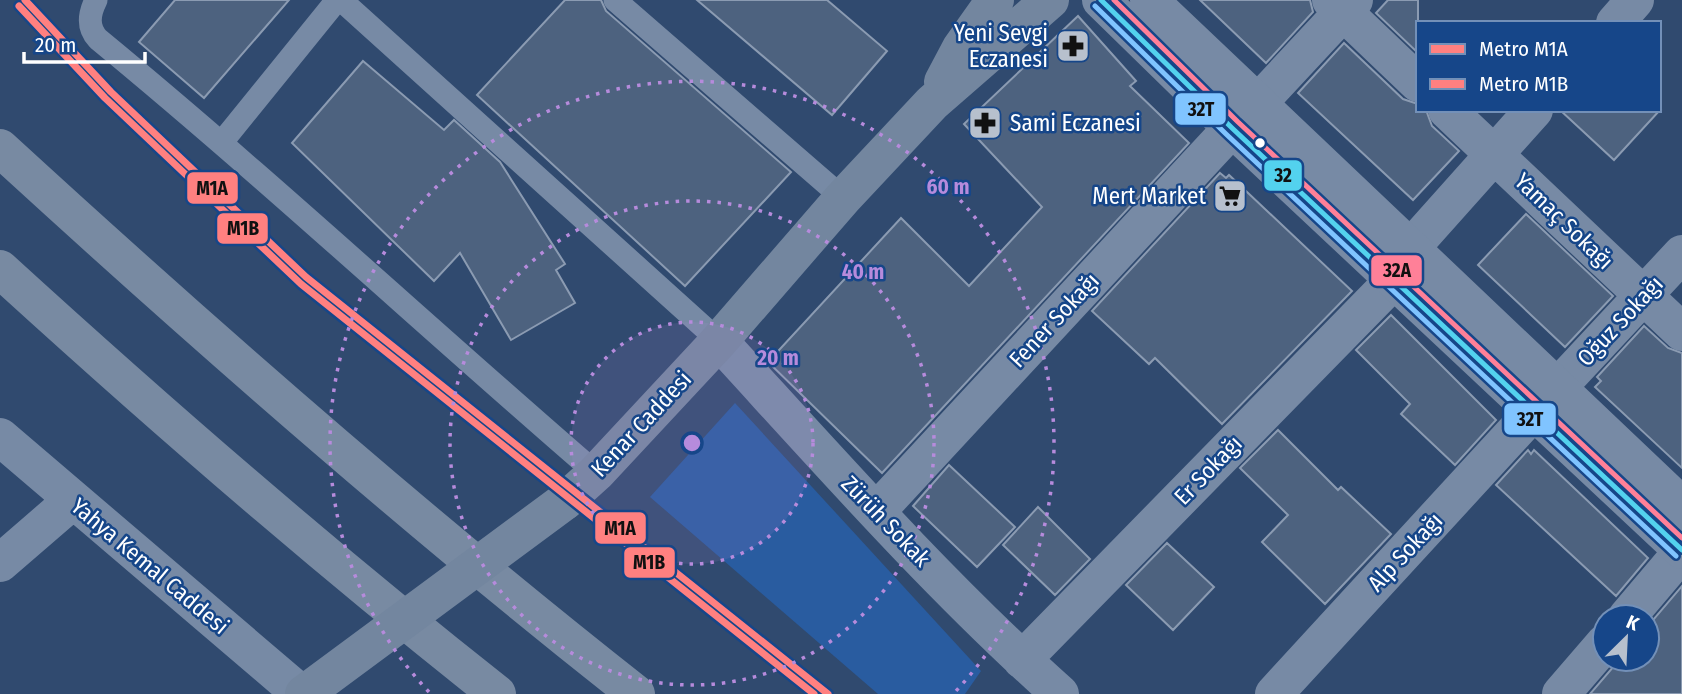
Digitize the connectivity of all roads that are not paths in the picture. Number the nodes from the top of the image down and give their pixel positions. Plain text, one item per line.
1 (96, 0) edge
2 (339, 0) edge
3 (615, 0) edge
4 (995, 0) edge
5 (1050, 0) edge
6 (1101, 0) edge
7 (1149, 0) edge
8 (1635, 0) edge
9 (1343, 4) edge
10 (1617, 21) edge
11 (1416, 81) edge
12 (932, 103) junction
13 (1449, 112) edge
14 (1533, 112) edge
15 (1246, 115) junction
16 (222, 142) junction
17 (0, 148) edge
18 (1494, 154) junction
19 (843, 198) junction
20 (1682, 254) edge
21 (1402, 265) junction
22 (0, 269) edge
23 (1643, 296) junction
24 (1682, 332) edge
25 (719, 341) junction
26 (1546, 399) junction
27 (0, 437) edge
28 (596, 473) junction
29 (73, 500) junction
30 (1682, 506) edge
31 (876, 512) junction
32 (1682, 551) edge
33 (0, 563) edge
34 (1639, 603) edge
35 (1591, 659) edge
36 (1022, 660) junction
37 (302, 694) edge
38 (497, 694) edge
39 (636, 694) edge
40 (1060, 694) edge
41 (1274, 694) edge
42 (1561, 694) edge

1 - 16 lane
2 - 16 lane
2 - 25 lane
3 - 19 lane
4 - 12 main road, Kenar Caddesi
5 - 12 main road, Kenar Caddesi
6 - 15 street
7 - 15 street
8 - 10 street
9 - 11 street
9 - 15 street, Fener Sokağı
12 - 19 main road, Kenar Caddesi
13 - 18 street, Yamaç Sokağı
14 - 18 street, Er Sokağı
15 - 21 street
15 - 31 street, Fener Sokağı
16 - 28 lane
17 - 39 highway
18 - 21 street, Er Sokağı
18 - 23 street, Yamaç Sokağı
19 - 25 main road, Kenar Caddesi
20 - 23 street, Oğuz Sokağı
21 - 26 street
21 - 36 street, Er Sokağı
22 - 38 highway
23 - 24 street, Yamaç Sokağı
23 - 26 street, Oğuz Sokağı
25 - 28 main road, Kenar Caddesi
25 - 31 street, Zürüh Sokak
26 - 30 street
26 - 32 street
26 - 41 street, Alp Sokağı
27 - 29 street, Yahya Kemal Caddesi
28 - 37 main road, Kenar Caddesi, bridge
29 - 33 street
29 - 37 street, Yahya Kemal Caddesi
31 - 36 street, Zürüh Sokak
32 - 34 street
35 - 42 street
36 - 40 street, Zürüh Sokak

